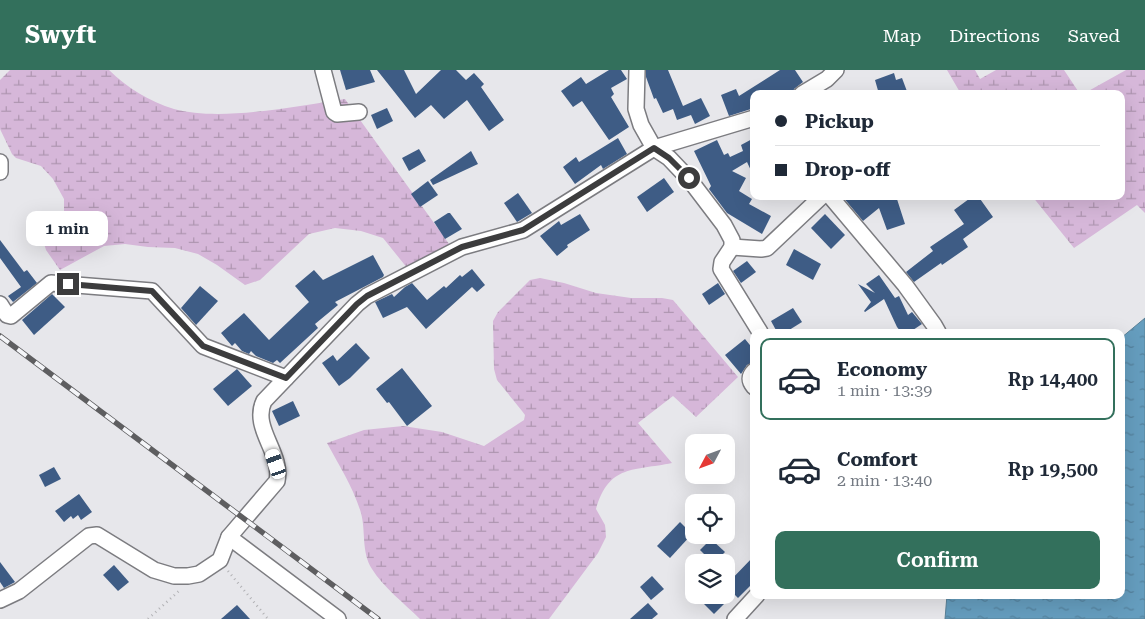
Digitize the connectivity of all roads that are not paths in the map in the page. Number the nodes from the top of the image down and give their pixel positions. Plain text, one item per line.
1 (323, 70) edge
2 (637, 70) edge
3 (825, 79) edge
4 (808, 90) edge
5 (359, 112) dead end
6 (750, 119) edge
7 (654, 148) junction
8 (0, 162) edge
9 (0, 172) edge
10 (818, 200) edge
11 (833, 200) edge
12 (732, 247) junction
13 (0, 304) edge
14 (758, 329) edge
15 (936, 329) edge
16 (286, 378) junction
17 (229, 537) junction
18 (753, 599) edge
19 (0, 600) edge
20 (338, 619) edge
21 (735, 619) edge

1 - 5 street
2 - 7 street
3 - 4 street
6 - 7 street
7 - 12 street
7 - 16 street
8 - 9 street
10 - 12 street
11 - 15 street
12 - 14 street
13 - 16 street
16 - 17 street
17 - 19 street
17 - 20 street
18 - 21 street

